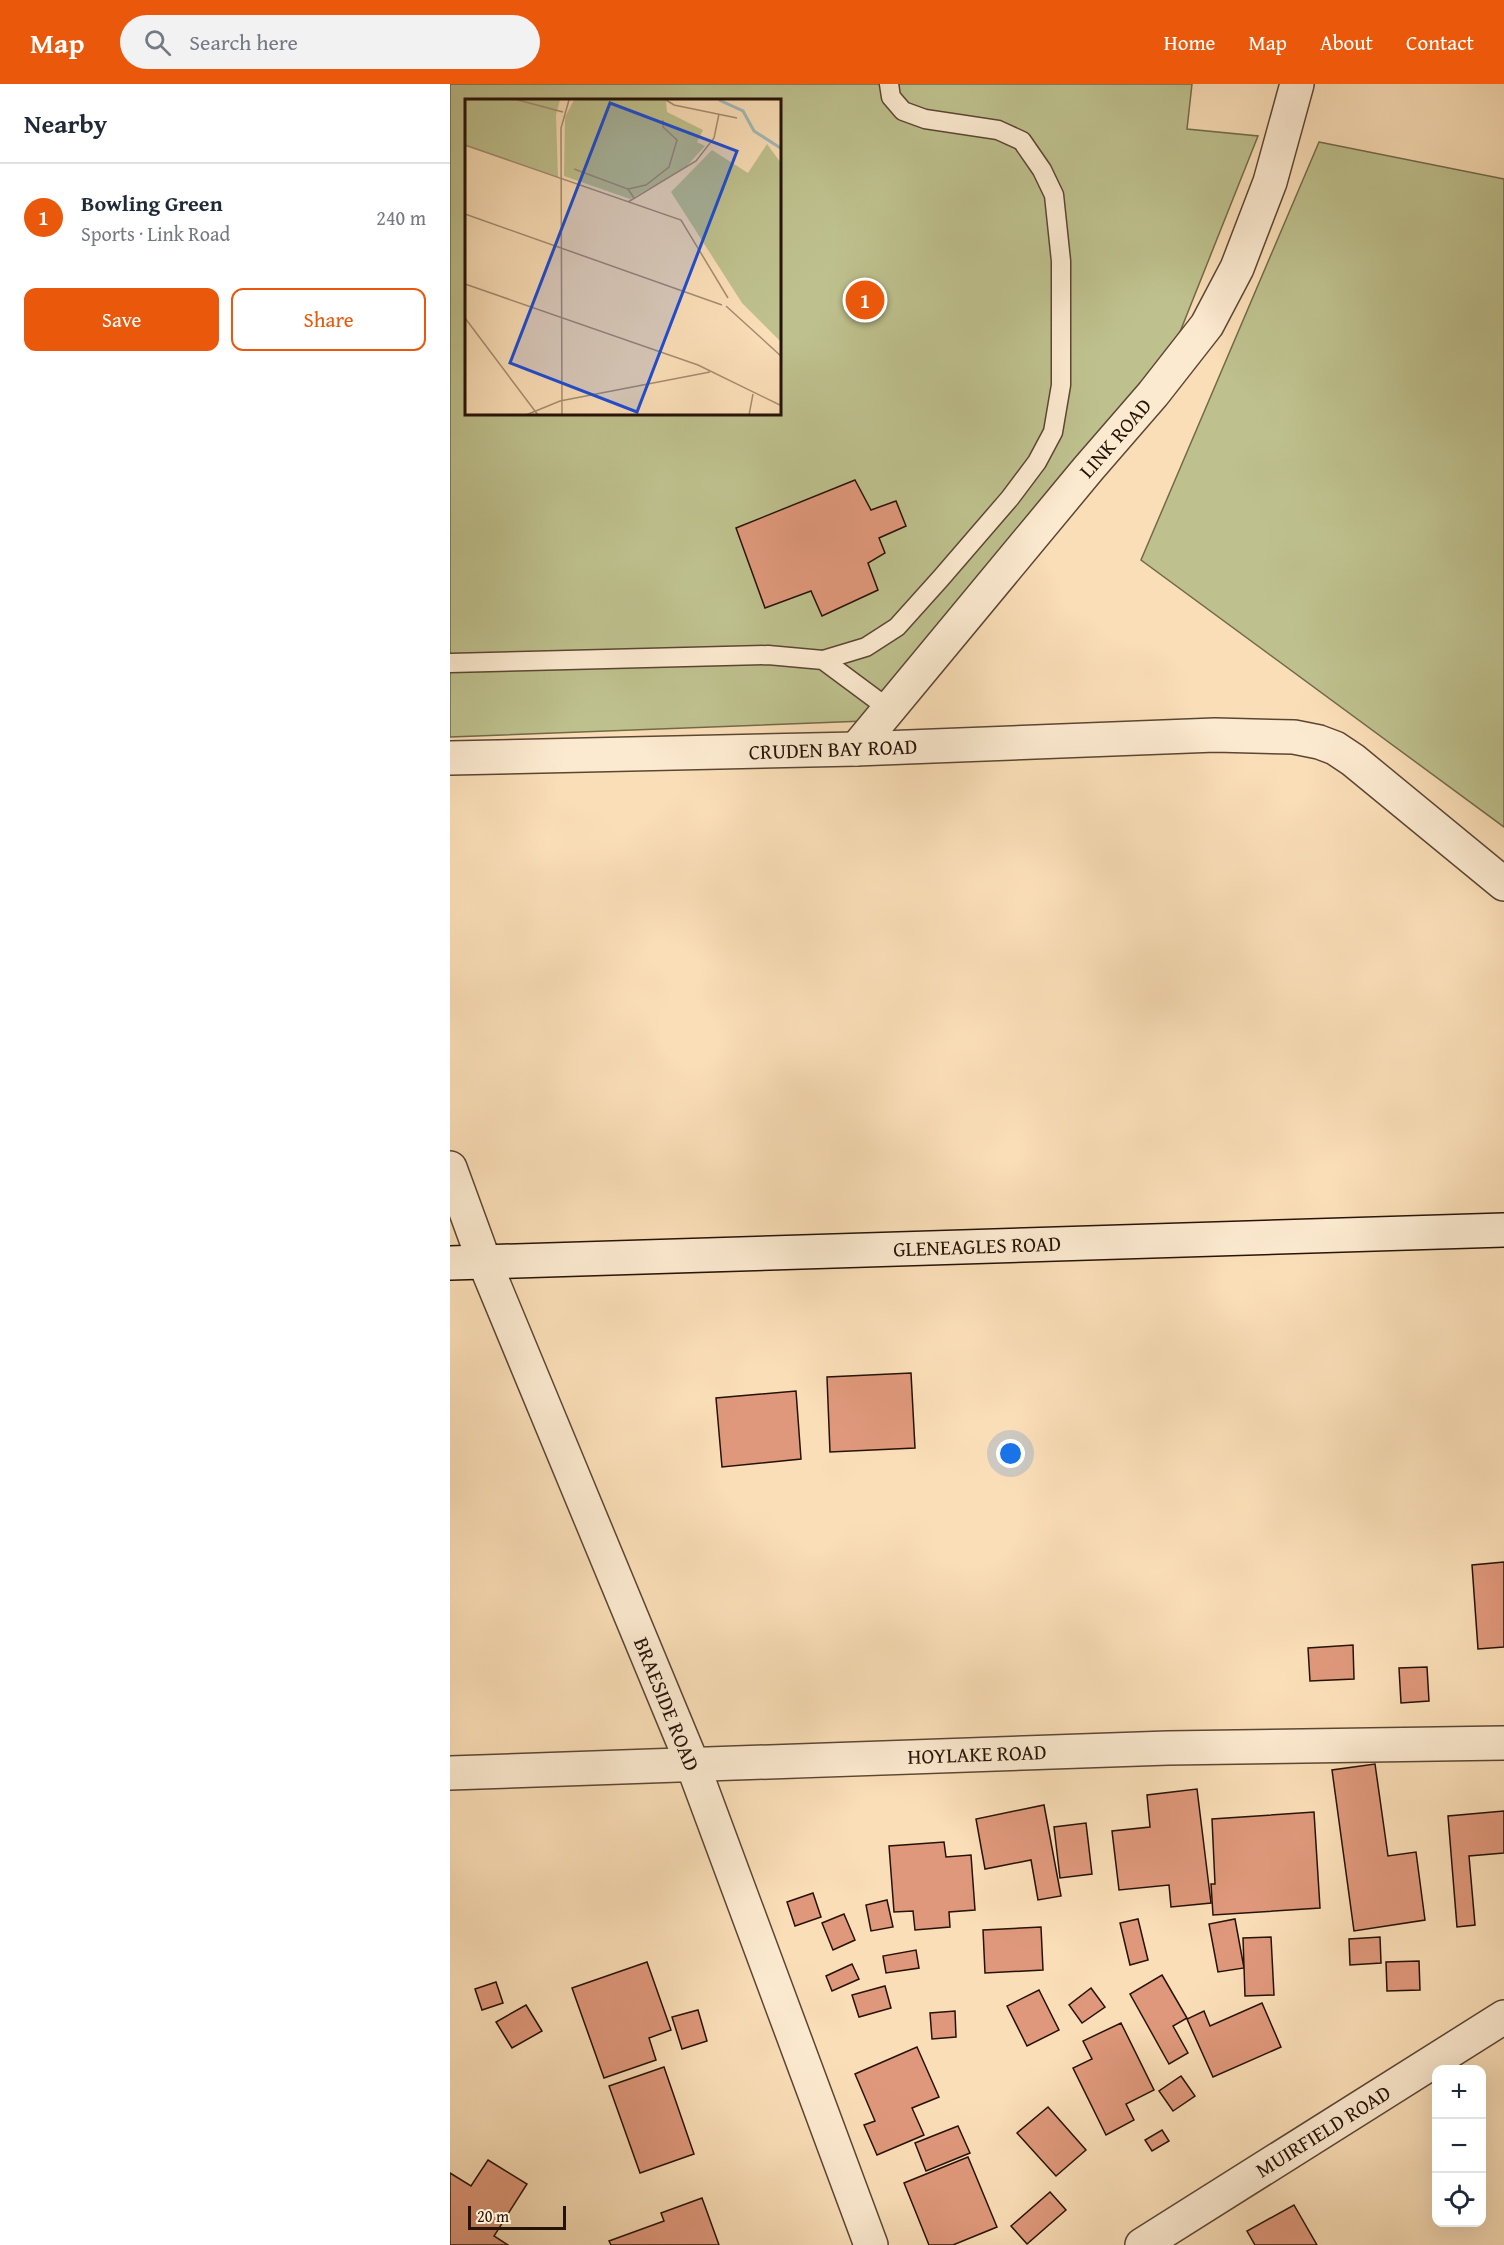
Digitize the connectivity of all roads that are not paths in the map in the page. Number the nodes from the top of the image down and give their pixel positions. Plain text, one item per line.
1 (889, 84) edge
2 (1297, 84) edge
3 (823, 660) junction
4 (450, 663) edge
5 (890, 709) junction
6 (856, 749) junction
7 (450, 758) edge
8 (1504, 884) edge
9 (450, 1168) edge
10 (1504, 1230) edge
11 (484, 1261) junction
12 (450, 1263) edge
13 (1504, 1743) edge
14 (692, 1763) junction
15 (450, 1773) edge
16 (1504, 2017) edge
17 (871, 2245) edge
18 (1142, 2245) edge

1 - 3 lane
2 - 5 street, LINK ROAD
3 - 4 lane
3 - 5 lane
5 - 6 street, LINK ROAD
6 - 7 street, CRUDEN BAY ROAD
6 - 8 street, CRUDEN BAY ROAD
9 - 11 street, BRAESIDE ROAD
10 - 11 street, GLENEAGLES ROAD
11 - 12 street, GLENEAGLES ROAD
11 - 14 street, BRAESIDE ROAD
13 - 14 street, HOYLAKE ROAD
14 - 15 street, HOYLAKE ROAD
14 - 17 street, BRAESIDE ROAD
16 - 18 street, MUIRFIELD ROAD

